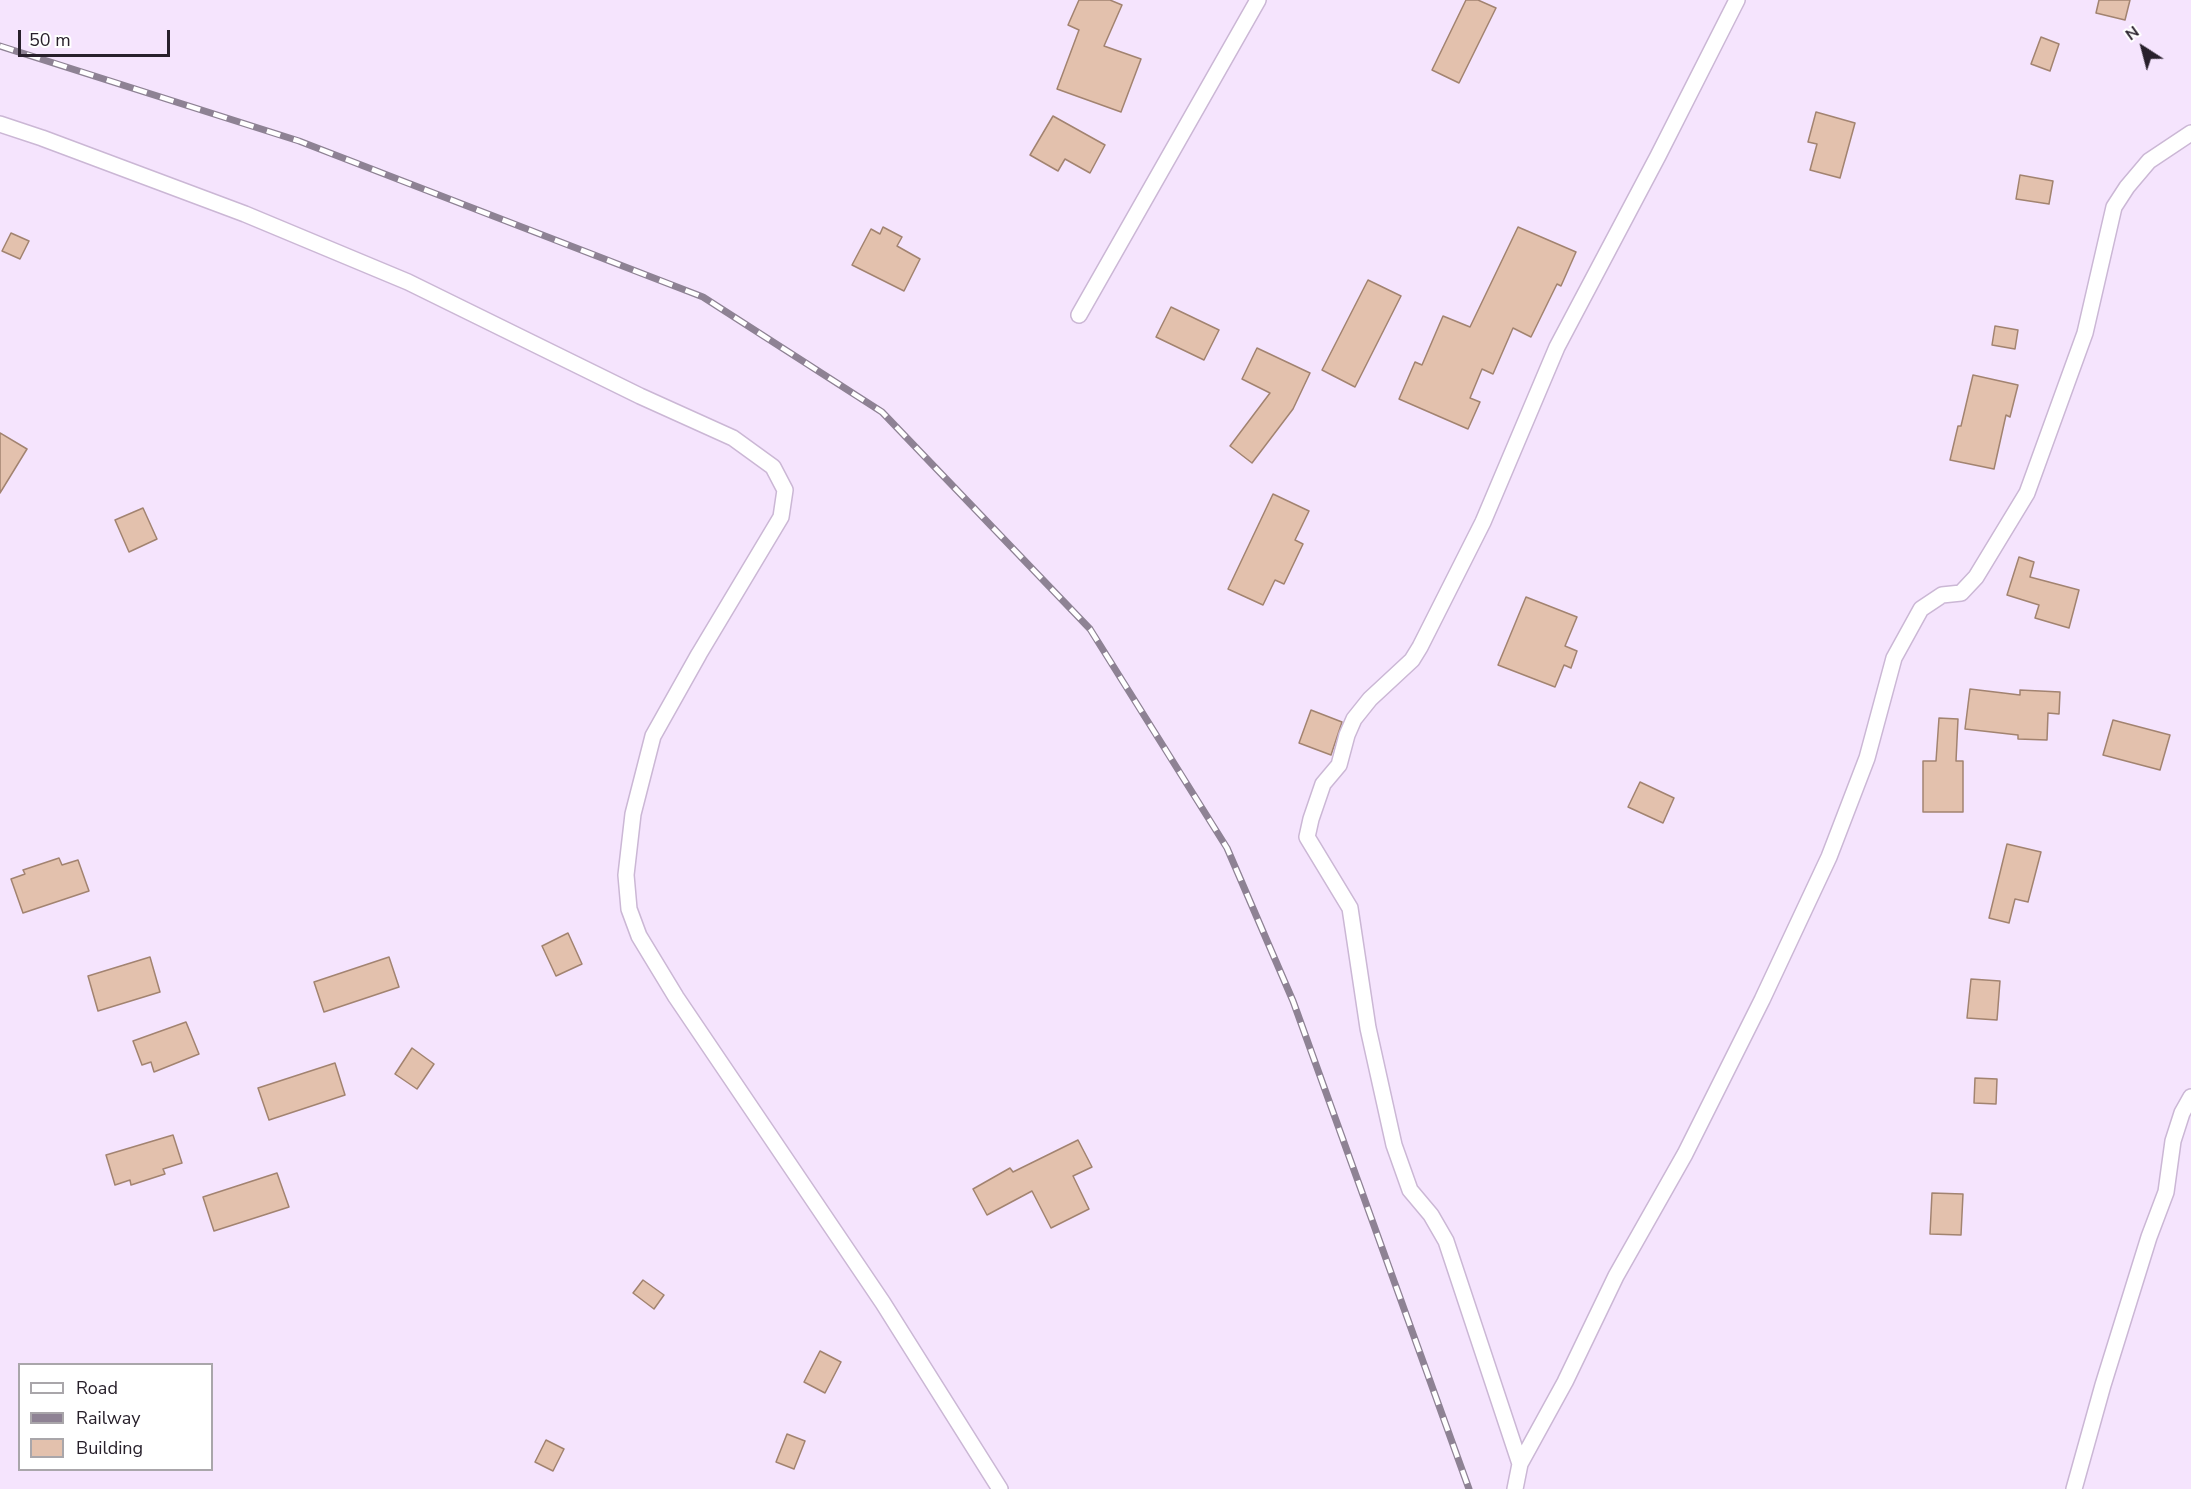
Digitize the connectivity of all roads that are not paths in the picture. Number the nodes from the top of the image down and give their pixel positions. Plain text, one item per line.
1 (1258, 0) edge
2 (1737, 0) edge
3 (0, 124) edge
4 (2191, 133) edge
5 (1079, 315) dead end
6 (2191, 1097) edge
7 (1520, 1464) junction
8 (1000, 1489) edge
9 (1515, 1489) edge
10 (2074, 1489) edge

1 - 5 street
2 - 7 street
3 - 8 street
4 - 7 street
6 - 10 street
7 - 9 street

